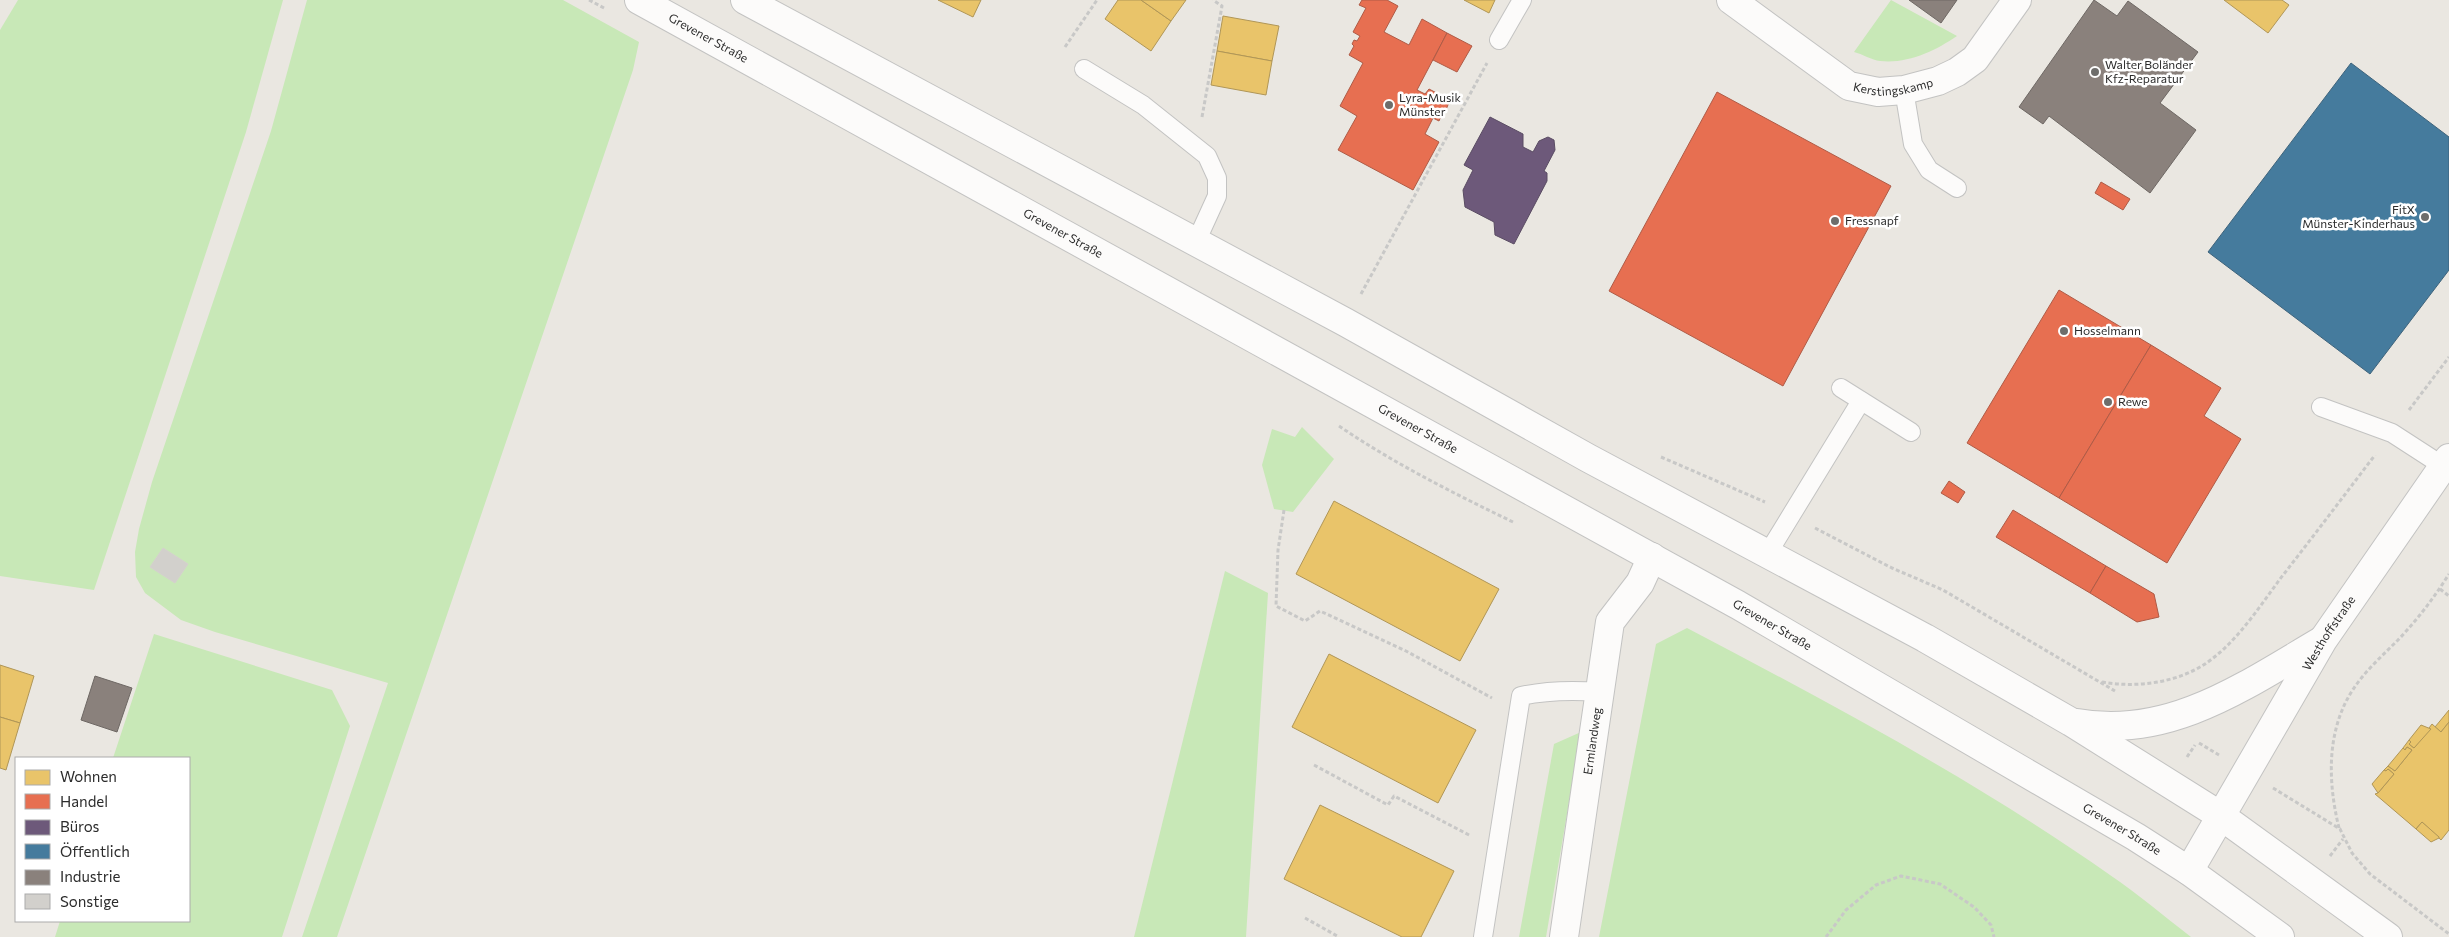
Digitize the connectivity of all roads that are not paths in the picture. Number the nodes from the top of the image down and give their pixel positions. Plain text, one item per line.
1 (639, 0) edge
2 (745, 0) edge
3 (1522, 0) edge
4 (1731, 0) edge
5 (2017, 0) edge
6 (1499, 40) road end
7 (1084, 69) road end
8 (1904, 90) junction
9 (1957, 188) dead end
10 (1196, 242) junction
11 (1841, 388) dead end
12 (1861, 401) junction
13 (2321, 407) dead end
14 (1911, 432) dead end
15 (2446, 462) edge
16 (1768, 553) junction
17 (1652, 557) junction
18 (2323, 640) junction
19 (1600, 692) junction
20 (2071, 722) junction
21 (2221, 816) junction
22 (2189, 871) junction
23 (1483, 937) edge
24 (1564, 937) edge
25 (2280, 937) edge
26 (2388, 937) edge

1 - 17 main road, Grevener Straße
2 - 10 main road
3 - 6 lane
4 - 8 main road, Kerstingskamp
5 - 8 main road, Kerstingskamp
7 - 10 lane
8 - 9 lane
10 - 16 main road
11 - 12 lane
12 - 14 lane
12 - 16 lane
13 - 15 lane
15 - 18 main road, Westhoffstraße
16 - 20 main road
17 - 19 main road, Ermlandweg
17 - 22 main road, Grevener Straße
18 - 20 main road
18 - 21 main road, Westhoffstraße
19 - 23 lane
19 - 24 main road, Ermlandweg
20 - 21 main road
21 - 22 main road
21 - 26 main road
22 - 25 main road, Grevener Straße

